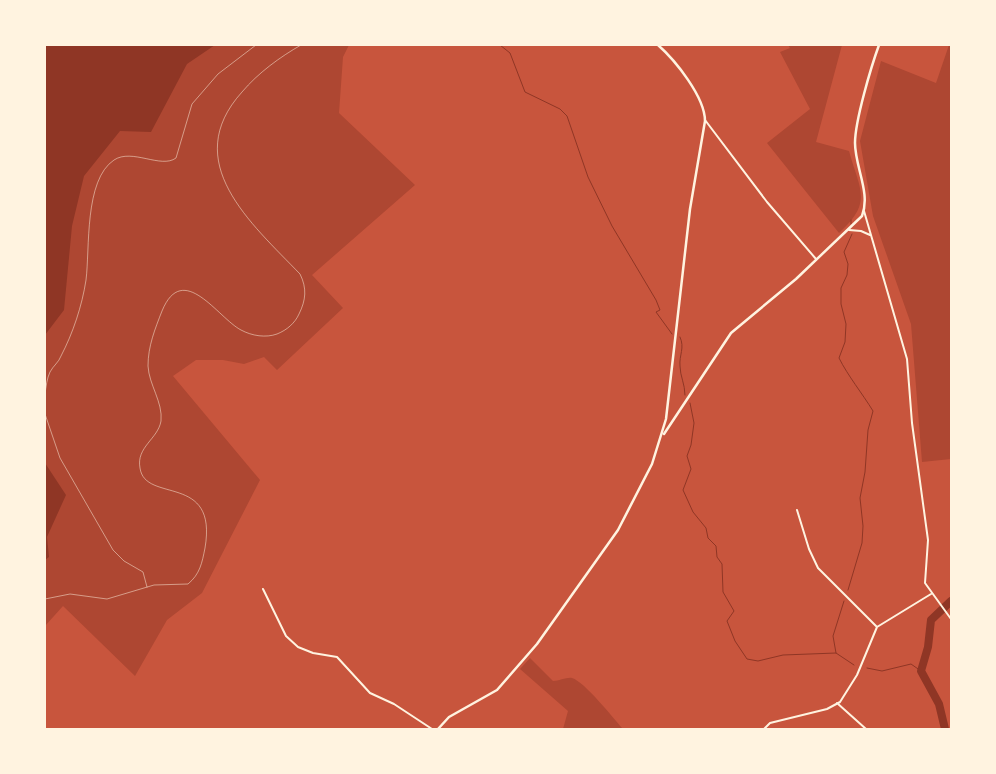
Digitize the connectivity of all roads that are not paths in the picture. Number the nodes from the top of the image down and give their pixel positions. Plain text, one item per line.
1 (658, 45) edge
2 (879, 45) edge
3 (705, 120) junction
4 (864, 211) junction
5 (849, 230) junction
6 (870, 235) junction
7 (816, 259) junction
8 (661, 437) junction
9 (798, 510) dead end
10 (263, 589) dead end
11 (931, 594) junction
12 (951, 619) edge
13 (877, 627) junction
14 (837, 703) junction
15 (432, 729) edge
16 (438, 729) edge
17 (764, 729) edge
18 (866, 729) edge

1 - 3 street
2 - 4 street
3 - 7 street
3 - 8 street
4 - 5 street
4 - 6 street
5 - 6 street
5 - 7 street
6 - 11 street
7 - 8 street
8 - 16 street
9 - 13 street
10 - 15 street
11 - 12 street
11 - 13 street
13 - 14 street
14 - 17 street
14 - 18 street

